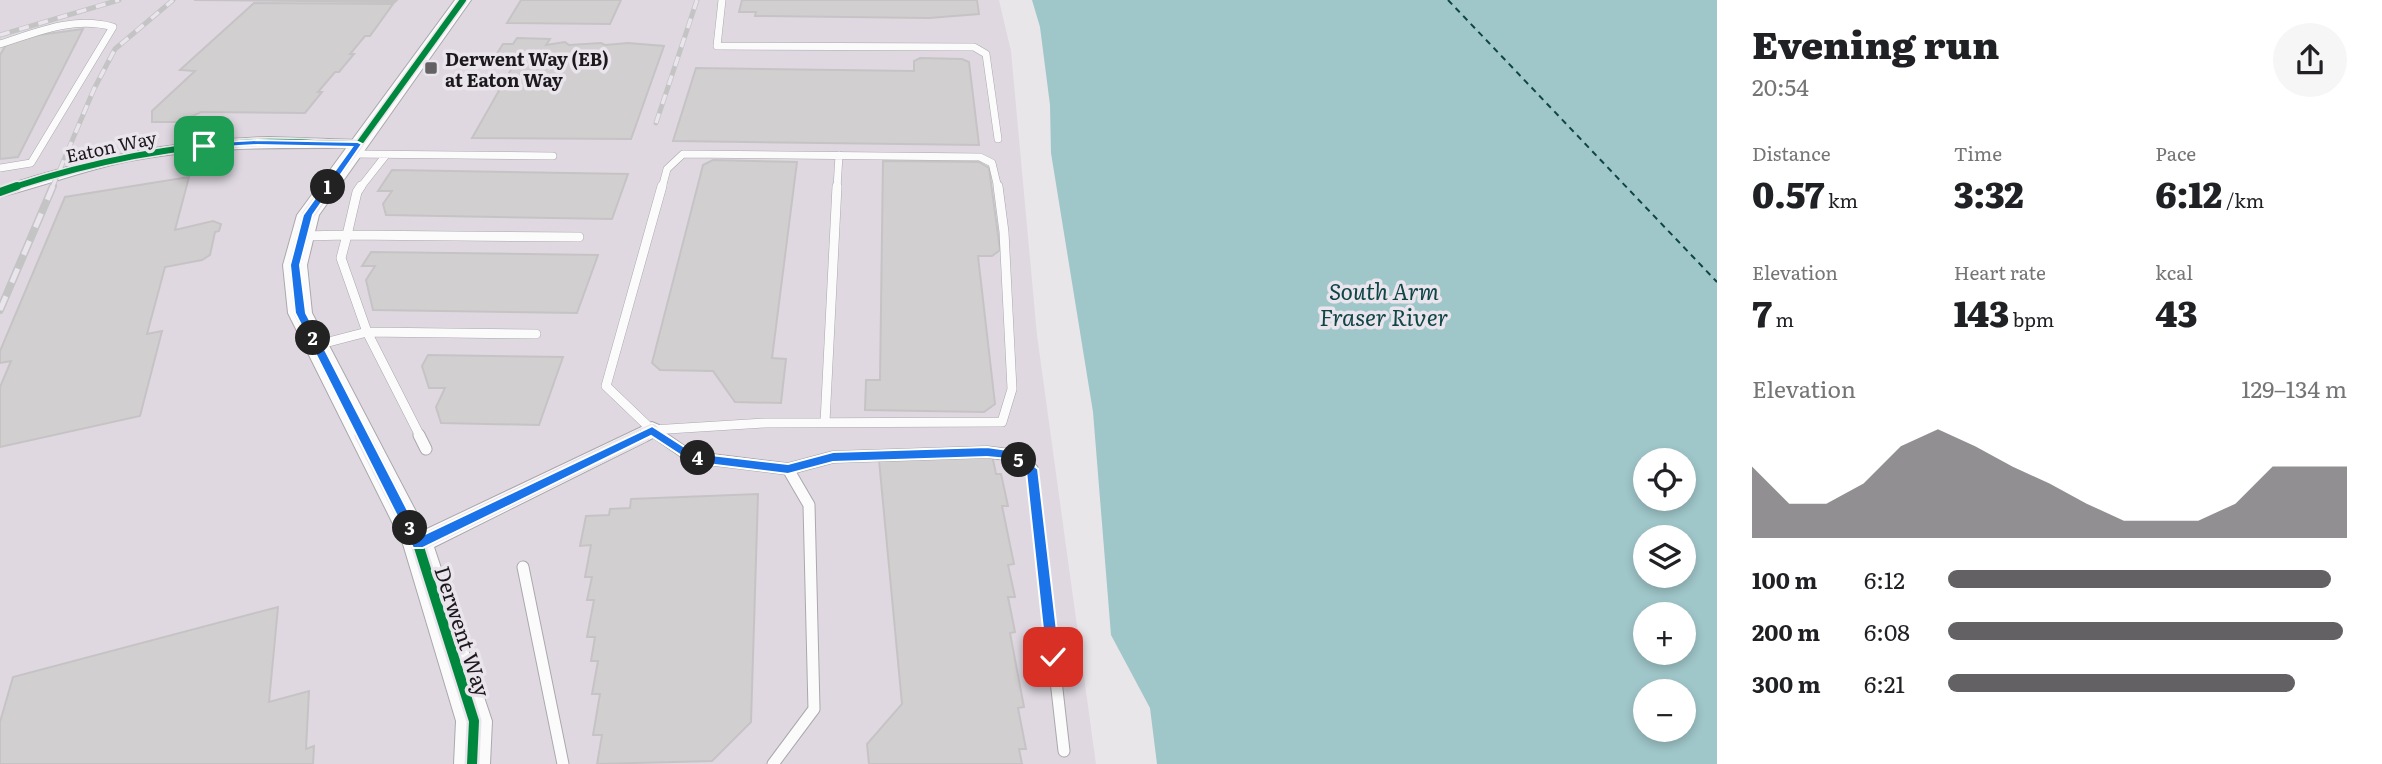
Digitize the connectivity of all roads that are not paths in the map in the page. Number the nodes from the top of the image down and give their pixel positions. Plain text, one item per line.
1 (463, 0) edge
2 (722, 0) edge
3 (0, 44) edge
4 (998, 139) dead end
5 (354, 149) junction
6 (386, 155) junction
7 (839, 155) junction
8 (553, 156) dead end
9 (0, 169) edge
10 (0, 191) edge
11 (347, 235) junction
12 (303, 236) junction
13 (579, 237) dead end
14 (367, 332) junction
15 (537, 334) dead end
16 (317, 345) junction
17 (825, 422) junction
18 (652, 430) junction
19 (426, 449) dead end
20 (788, 469) junction
21 (418, 544) junction
22 (523, 568) dead end
23 (1064, 751) dead end
24 (472, 764) edge
25 (563, 764) edge
26 (773, 764) edge

1 - 5 street, Derwent Way
2 - 4 lane
3 - 9 lane
5 - 6 lane
5 - 10 street, Eaton Way
5 - 12 street, Derwent Way
6 - 8 lane
6 - 11 lane
7 - 17 lane
7 - 17 lane
7 - 18 lane
11 - 12 lane
11 - 13 lane
11 - 14 lane
12 - 16 street, Derwent Way
14 - 15 lane
14 - 16 lane
14 - 19 lane
16 - 21 street, Derwent Way
17 - 18 lane
18 - 20 lane
18 - 21 street
20 - 23 lane
20 - 26 lane
21 - 24 street, Derwent Way
22 - 25 lane

